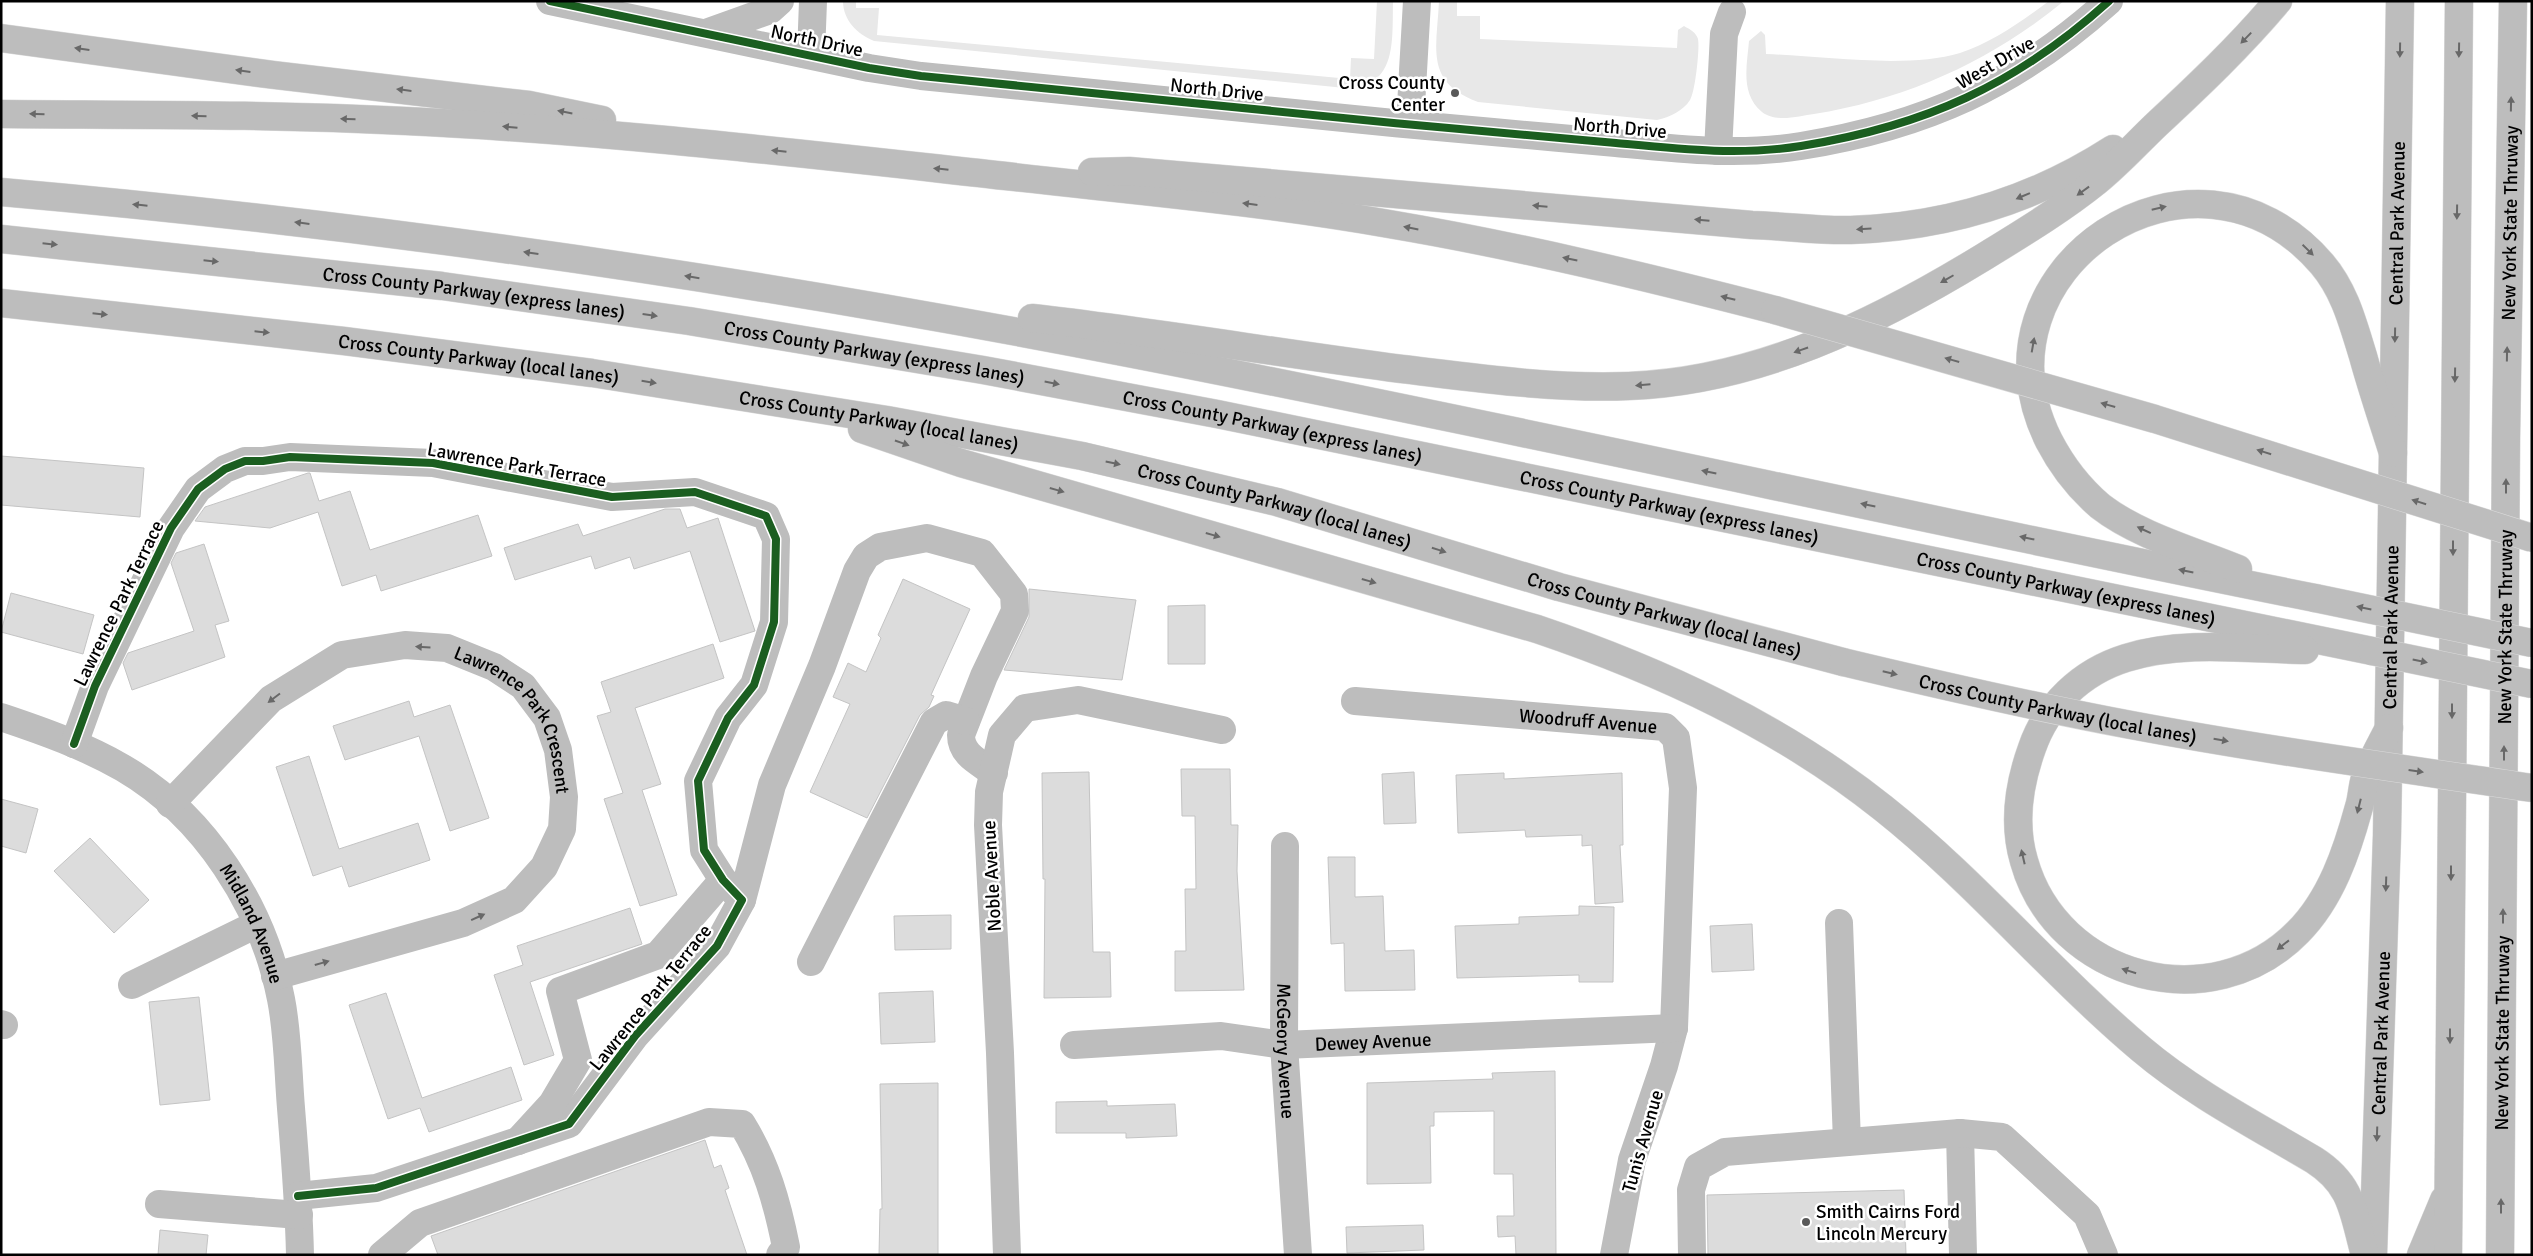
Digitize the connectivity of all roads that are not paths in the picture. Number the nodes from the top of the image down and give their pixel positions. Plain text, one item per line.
1 (550, 1) edge
2 (780, 1) edge
3 (813, 1) edge
4 (1417, 1) edge
5 (2109, 1) edge
6 (2278, 1) edge
7 (2400, 1) edge
8 (2459, 1) edge
9 (2513, 1) edge
10 (1732, 12) dead end
11 (705, 33) junction
12 (1, 38) edge
13 (811, 55) junction
14 (2171, 111) junction
15 (1, 114) edge
16 (1410, 124) junction
17 (1884, 128) joint
18 (733, 146) junction
19 (1718, 151) junction
20 (989, 175) junction
21 (1, 192) edge
22 (1, 239) edge
23 (740, 284) junction
24 (1, 303) edge
25 (52, 309) junction
26 (1, 318) edge
27 (789, 404) junction
28 (2393, 453) junction
29 (2532, 538) edge
30 (2309, 596) junction
31 (2532, 643) edge
32 (2314, 645) junction
33 (2532, 684) edge
34 (1355, 701) dead end
35 (1, 717) edge
36 (966, 721) junction
37 (2389, 728) junction
38 (1222, 730) dead end
39 (74, 744) junction
40 (994, 773) junction
41 (2532, 788) edge
42 (170, 804) junction
43 (1285, 846) dead end
44 (723, 880) junction
45 (742, 900) junction
46 (1839, 923) dead end
47 (256, 924) junction
48 (811, 962) dead end
49 (275, 976) junction
50 (132, 985) dead end
51 (1674, 1028) junction
52 (1074, 1045) dead end
53 (1284, 1045) junction
54 (1960, 1133) junction
55 (1847, 1142) junction
56 (515, 1144) junction
57 (2450, 1187) junction
58 (159, 1204) dead end
59 (299, 1206) junction
60 (300, 1255) edge
61 (382, 1255) edge
62 (780, 1255) edge
63 (1007, 1255) edge
64 (1298, 1255) edge
65 (1614, 1255) edge
66 (1692, 1255) edge
67 (1962, 1255) edge
68 (2104, 1255) edge
69 (2365, 1255) edge
70 (2373, 1255) edge
71 (2421, 1255) edge
72 (2448, 1255) edge
73 (2500, 1255) edge

1 - 11 main road, North Drive
2 - 11 main road
3 - 13 main road
4 - 16 main road
5 - 17 main road, West Drive
6 -> 14 main road
7 -> 28 main road, Central Park Avenue
8 -> 57 main road
73 -> 9 main road, New York State Thruway
10 - 19 main road
11 - 13 main road, North Drive
18 -> 12 main road
13 - 16 main road, North Drive
14 -> 20 main road
14 -> 23 main road
18 -> 15 main road
16 - 19 main road, North Drive
17 - 19 main road, North Drive
20 -> 18 main road
29 -> 20 main road, bridge
23 -> 21 main road
22 -> 32 main road, Cross County Parkway (express lanes)
30 -> 23 main road
24 - 25 main road, Cross County Parkway (local lanes)
25 - 26 main road
25 -> 27 main road, Cross County Parkway (local lanes)
27 -> 41 main road, Cross County Parkway (local lanes), bridge
27 -> 69 main road
30 -> 28 main road
28 - 37 main road, Central Park Avenue
31 -> 30 main road, bridge
32 -> 33 main road, Cross County Parkway (express lanes), bridge
37 -> 32 main road
34 - 51 main road, Woodruff Avenue
35 - 39 main road, Midland Avenue
36 - 40 main road
36 - 45 main road
36 - 48 main road
37 -> 70 main road, Central Park Avenue
38 - 40 main road, Noble Avenue
39 - 42 main road, Midland Avenue
39 - 44 main road, Lawrence Park Terrace
40 - 63 main road, Noble Avenue
42 - 47 main road, Midland Avenue
49 -> 42 main road, Lawrence Park Crescent
43 - 53 main road, McGeory Avenue
44 - 45 main road, Lawrence Park Terrace
44 - 56 main road
45 - 56 main road, Lawrence Park Terrace
46 - 55 main road
47 - 49 main road, Midland Avenue
47 - 50 main road
49 - 59 main road, Midland Avenue
51 - 53 main road, Dewey Avenue
51 - 65 main road, Tunis Avenue
52 - 53 main road, Dewey Avenue
53 - 64 main road, McGeory Avenue
54 - 55 main road
54 - 67 main road
54 - 68 main road
55 - 66 main road
56 - 59 main road, Lawrence Park Terrace
57 - 71 main road
57 - 72 main road
58 - 59 main road, Lawrence Park Terrace
59 - 60 main road, Midland Avenue
61 - 62 main road

